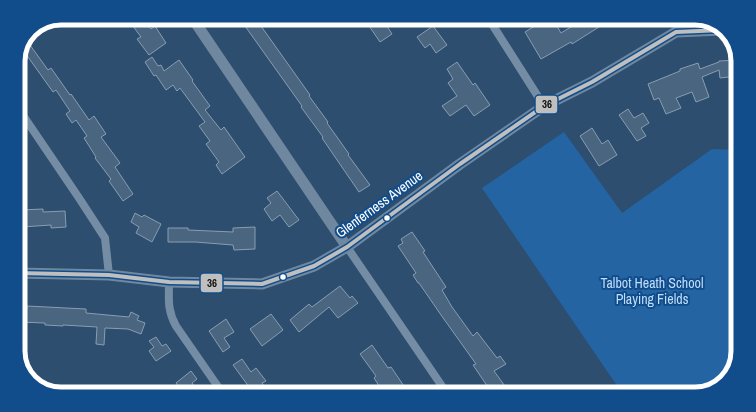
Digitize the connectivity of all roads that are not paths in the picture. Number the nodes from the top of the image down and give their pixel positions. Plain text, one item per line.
1 (197, 25) edge
2 (493, 25) edge
3 (714, 30) edge
4 (544, 106) junction
5 (25, 118) edge
6 (347, 247) junction
7 (25, 273) edge
8 (109, 275) junction
9 (169, 282) junction
10 (218, 387) edge
11 (443, 387) edge

1 - 6 street
2 - 4 street
3 - 4 street, Glenferness Avenue
4 - 6 street, Glenferness Avenue
5 - 8 street
6 - 9 street, Glenferness Avenue
6 - 11 street
7 - 8 street, Glenferness Avenue
8 - 9 street, Glenferness Avenue
9 - 10 street

